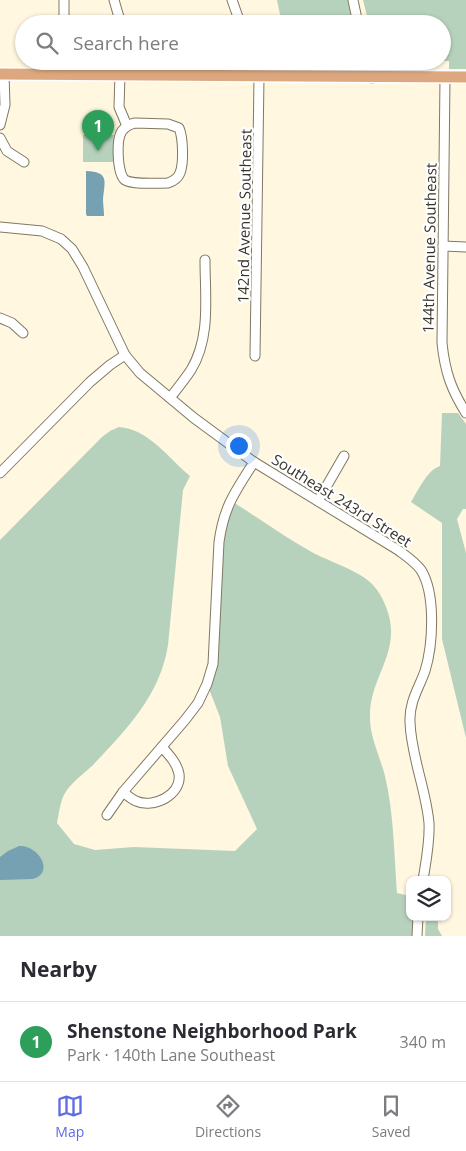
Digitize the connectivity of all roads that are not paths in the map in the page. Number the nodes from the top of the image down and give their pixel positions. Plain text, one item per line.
1 (64, 0) edge
2 (114, 0) edge
3 (232, 0) edge
4 (354, 0) edge
5 (64, 15) edge
6 (118, 15) edge
7 (237, 15) edge
8 (356, 15) edge
9 (63, 70) edge
10 (371, 70) edge
11 (2, 74) edge
12 (63, 74) junction
13 (120, 75) junction
14 (259, 77) junction
15 (466, 77) edge
16 (372, 78) junction
17 (445, 78) junction
18 (0, 125) edge
19 (127, 126) junction
20 (0, 138) edge
21 (24, 162) dead end
22 (0, 227) edge
23 (443, 246) junction
24 (466, 247) edge
25 (205, 260) dead end
26 (0, 318) edge
27 (22, 334) dead end
28 (125, 356) junction
29 (256, 356) dead end
30 (170, 398) junction
31 (466, 412) edge
32 (344, 456) dead end
33 (254, 462) junction
34 (0, 473) edge
35 (318, 501) junction
36 (162, 747) junction
37 (123, 792) junction
38 (107, 815) dead end
39 (424, 876) edge
40 (418, 921) edge
41 (417, 936) edge

1 - 5 street
2 - 6 street
3 - 7 street
4 - 8 street
9 - 12 street
10 - 16 street
11 - 12 main road
11 - 18 street
12 - 13 main road
13 - 14 main road
13 - 19 street
14 - 16 main road
14 - 29 street, 142nd Avenue Southeast
15 - 17 main road
16 - 17 main road
17 - 23 street, 144th Avenue Southeast
19 - 19 street
20 - 21 street
22 - 28 street, Southeast 243rd Street
23 - 24 street
23 - 31 street, 144th Avenue Southeast
25 - 30 street
26 - 27 street
28 - 30 street, Southeast 243rd Street
28 - 34 street
30 - 33 street, Southeast 243rd Street
32 - 35 street
33 - 35 street, Southeast 243rd Street
33 - 36 street
35 - 39 street, Southeast 243rd Street
36 - 37 street
36 - 37 street
37 - 38 street
40 - 41 street

